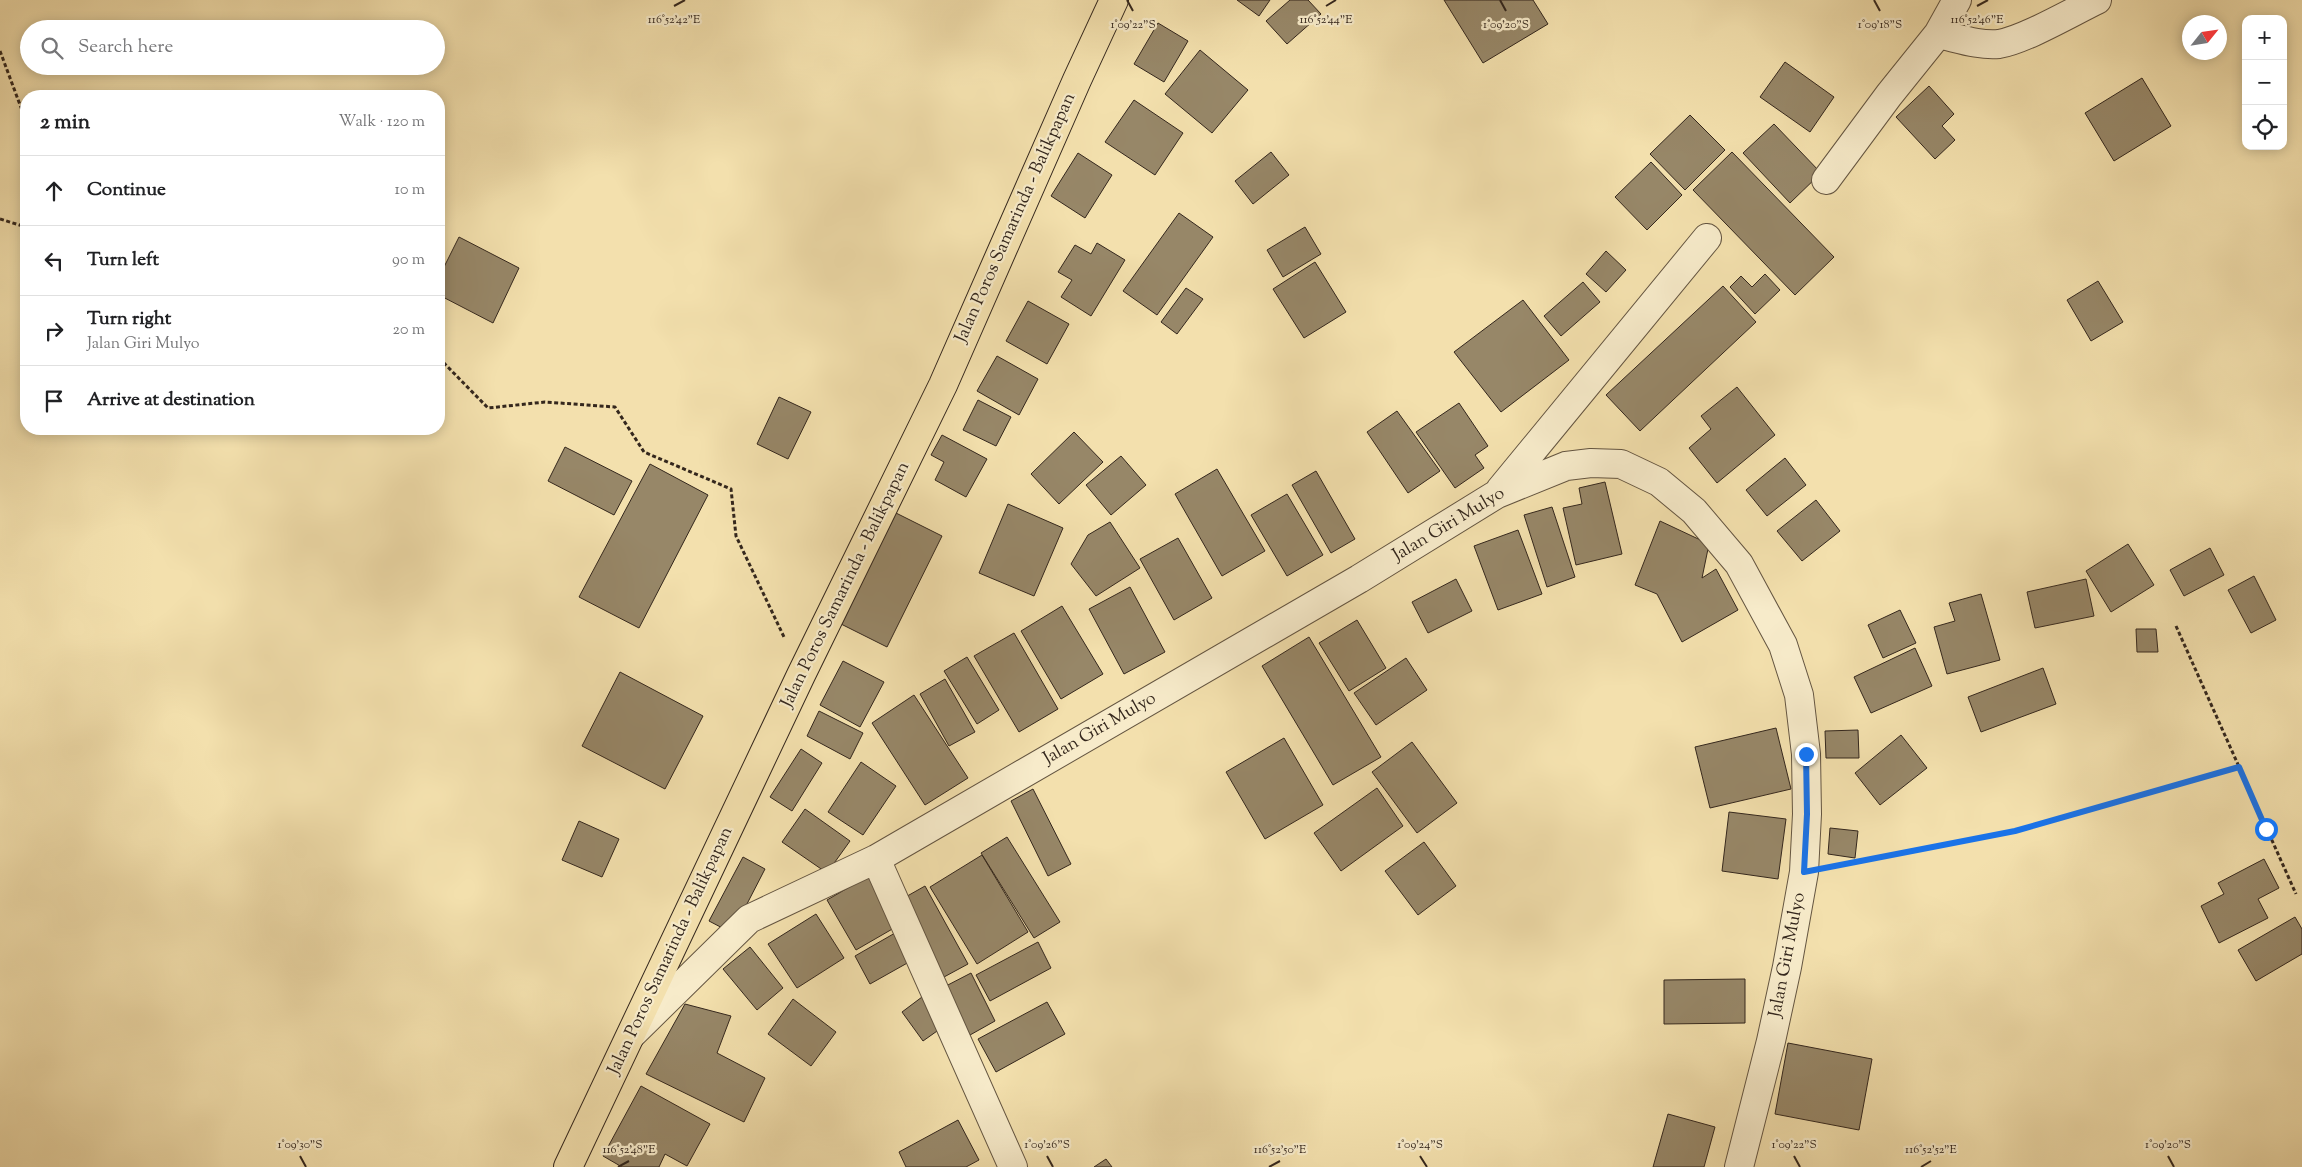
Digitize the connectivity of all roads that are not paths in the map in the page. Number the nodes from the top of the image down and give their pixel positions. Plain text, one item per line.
1 (1114, 0) edge
2 (1958, 0) edge
3 (2097, 0) edge
4 (1938, 34) junction
5 (1826, 180) dead end
6 (1707, 238) dead end
7 (1497, 494) junction
8 (876, 859) junction
9 (631, 1034) junction
10 (568, 1167) edge
11 (1013, 1167) edge
12 (1739, 1167) edge

1 - 9 highway, Jalan Poros Samarinda - Balikpapan
2 - 4 street
3 - 4 street
4 - 5 street
6 - 7 street
7 - 8 street, Jalan Giri Mulyo
7 - 12 street, Jalan Giri Mulyo
8 - 9 street, Jalan Giri Mulyo
8 - 11 street
9 - 10 highway, Jalan Poros Samarinda - Balikpapan

